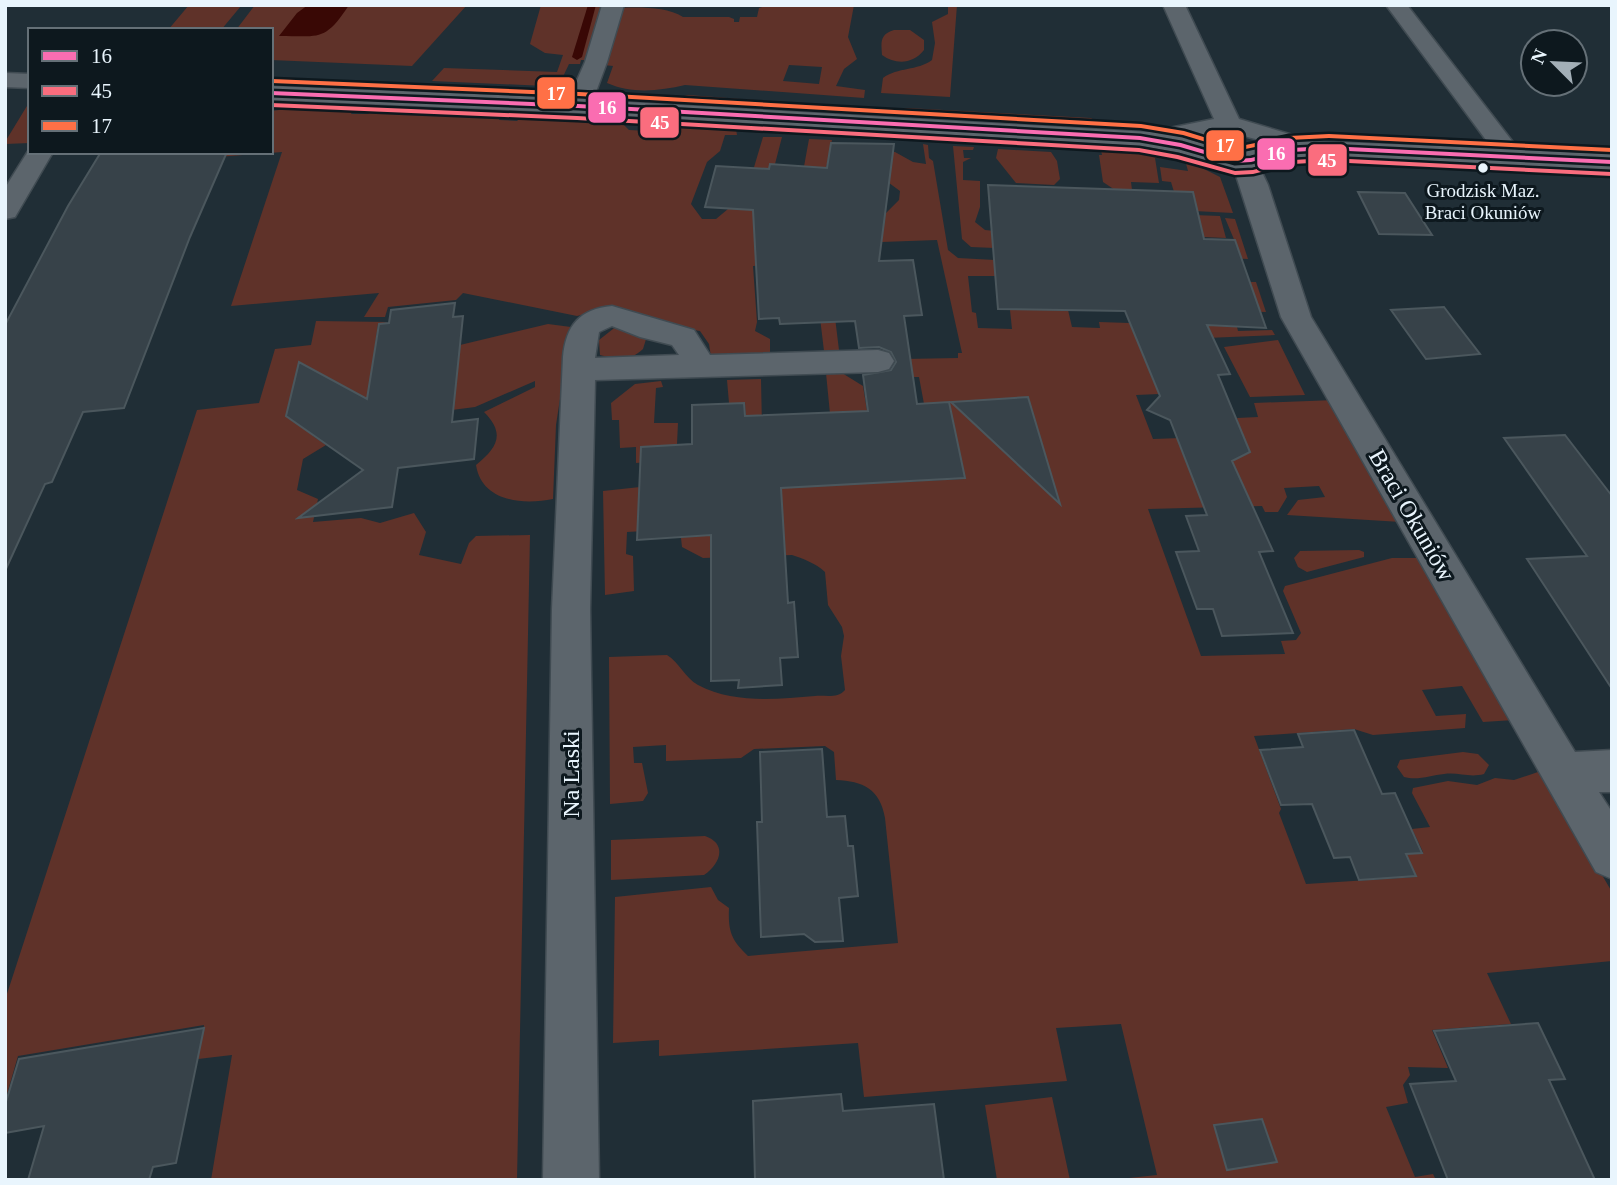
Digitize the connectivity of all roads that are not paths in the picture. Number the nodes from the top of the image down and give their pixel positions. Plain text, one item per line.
1 (613, 5) edge
2 (1174, 5) edge
3 (1396, 5) edge
4 (5, 80) edge
5 (28, 81) edge
6 (273, 93) edge
7 (578, 106) junction
8 (1229, 124) junction
9 (1205, 141) junction
10 (1254, 150) junction
11 (39, 154) edge
12 (1511, 156) junction
13 (1612, 162) edge
14 (5, 211) edge
15 (878, 361) dead end
16 (701, 366) junction
17 (579, 369) junction
18 (1612, 771) edge
19 (1563, 772) junction
20 (1612, 856) edge
21 (570, 1180) edge

1 - 7 street
2 - 8 street
3 - 12 street
4 - 5 street
6 - 7 street
7 - 9 street
8 - 9 street
8 - 10 street
9 - 10 street
10 - 12 street
10 - 19 street, Braci Okuniów
11 - 14 street
12 - 13 street
15 - 16 street
16 - 17 street
16 - 17 street, Na Laski
17 - 21 street, Na Laski
18 - 19 street
19 - 20 street, Braci Okuniów

